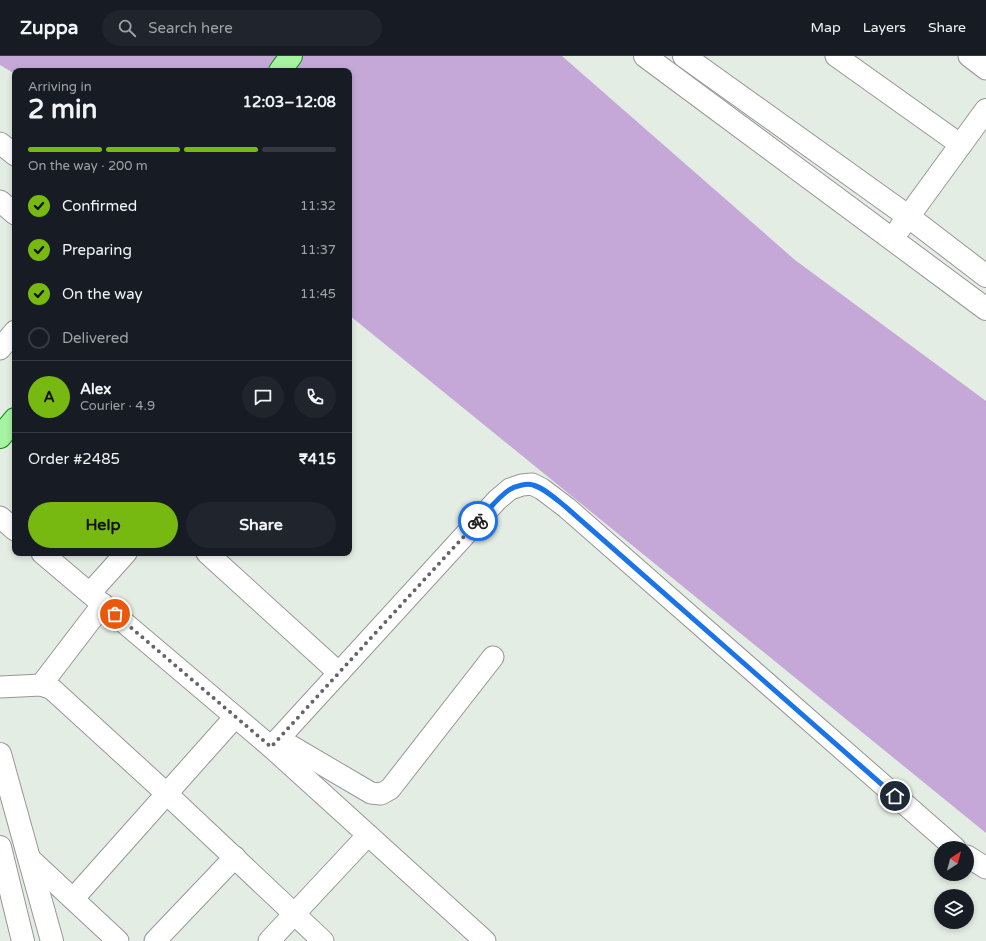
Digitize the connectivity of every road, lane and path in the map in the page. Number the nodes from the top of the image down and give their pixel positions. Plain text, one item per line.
1 (291, 56) edge
2 (645, 56) edge
3 (684, 56) edge
4 (836, 56) edge
5 (969, 56) edge
6 (282, 68) edge
7 (986, 69) edge
8 (986, 110) edge
9 (0, 143) edge
10 (961, 145) junction
11 (12, 153) edge
12 (0, 201) edge
13 (12, 211) edge
14 (909, 217) junction
15 (892, 239) junction
16 (986, 276) edge
17 (986, 309) edge
18 (12, 335) edge
19 (0, 349) edge
20 (12, 424) edge
21 (0, 438) edge
22 (0, 517) edge
23 (12, 527) edge
24 (46, 556) edge
25 (124, 556) edge
26 (217, 556) edge
27 (96, 598) junction
28 (492, 658) dead end
29 (339, 673) junction
30 (41, 685) junction
31 (0, 687) edge
32 (235, 717) junction
33 (275, 743) junction
34 (0, 754) edge
35 (167, 794) junction
36 (368, 835) junction
37 (947, 841) edge
38 (0, 847) edge
39 (29, 858) junction
40 (235, 858) junction
41 (974, 860) edge
42 (986, 868) edge
43 (73, 900) junction
44 (294, 914) junction
45 (23, 941) edge
46 (52, 941) edge
47 (118, 941) edge
48 (155, 941) edge
49 (269, 941) edge
50 (323, 941) edge
51 (485, 941) edge

1 - 6 main road
2 - 15 street
3 - 14 street
4 - 10 street
5 - 7 street
8 - 10 street
9 - 11 street
10 - 14 street
12 - 13 street
14 - 15 street
14 - 16 street
15 - 17 street
18 - 19 street
20 - 21 main road
22 - 23 street
24 - 27 street
25 - 27 street
26 - 29 street
27 - 30 street
27 - 32 street
28 - 33 street
29 - 33 street
29 - 37 street
30 - 31 street
30 - 35 street
32 - 33 street
32 - 35 street
33 - 36 street
34 - 39 street
35 - 40 street
35 - 43 street
36 - 44 street
36 - 51 street
38 - 45 street
39 - 43 street
39 - 46 street
40 - 44 street
40 - 48 street
41 - 42 street
43 - 47 street
44 - 49 street
44 - 50 street

